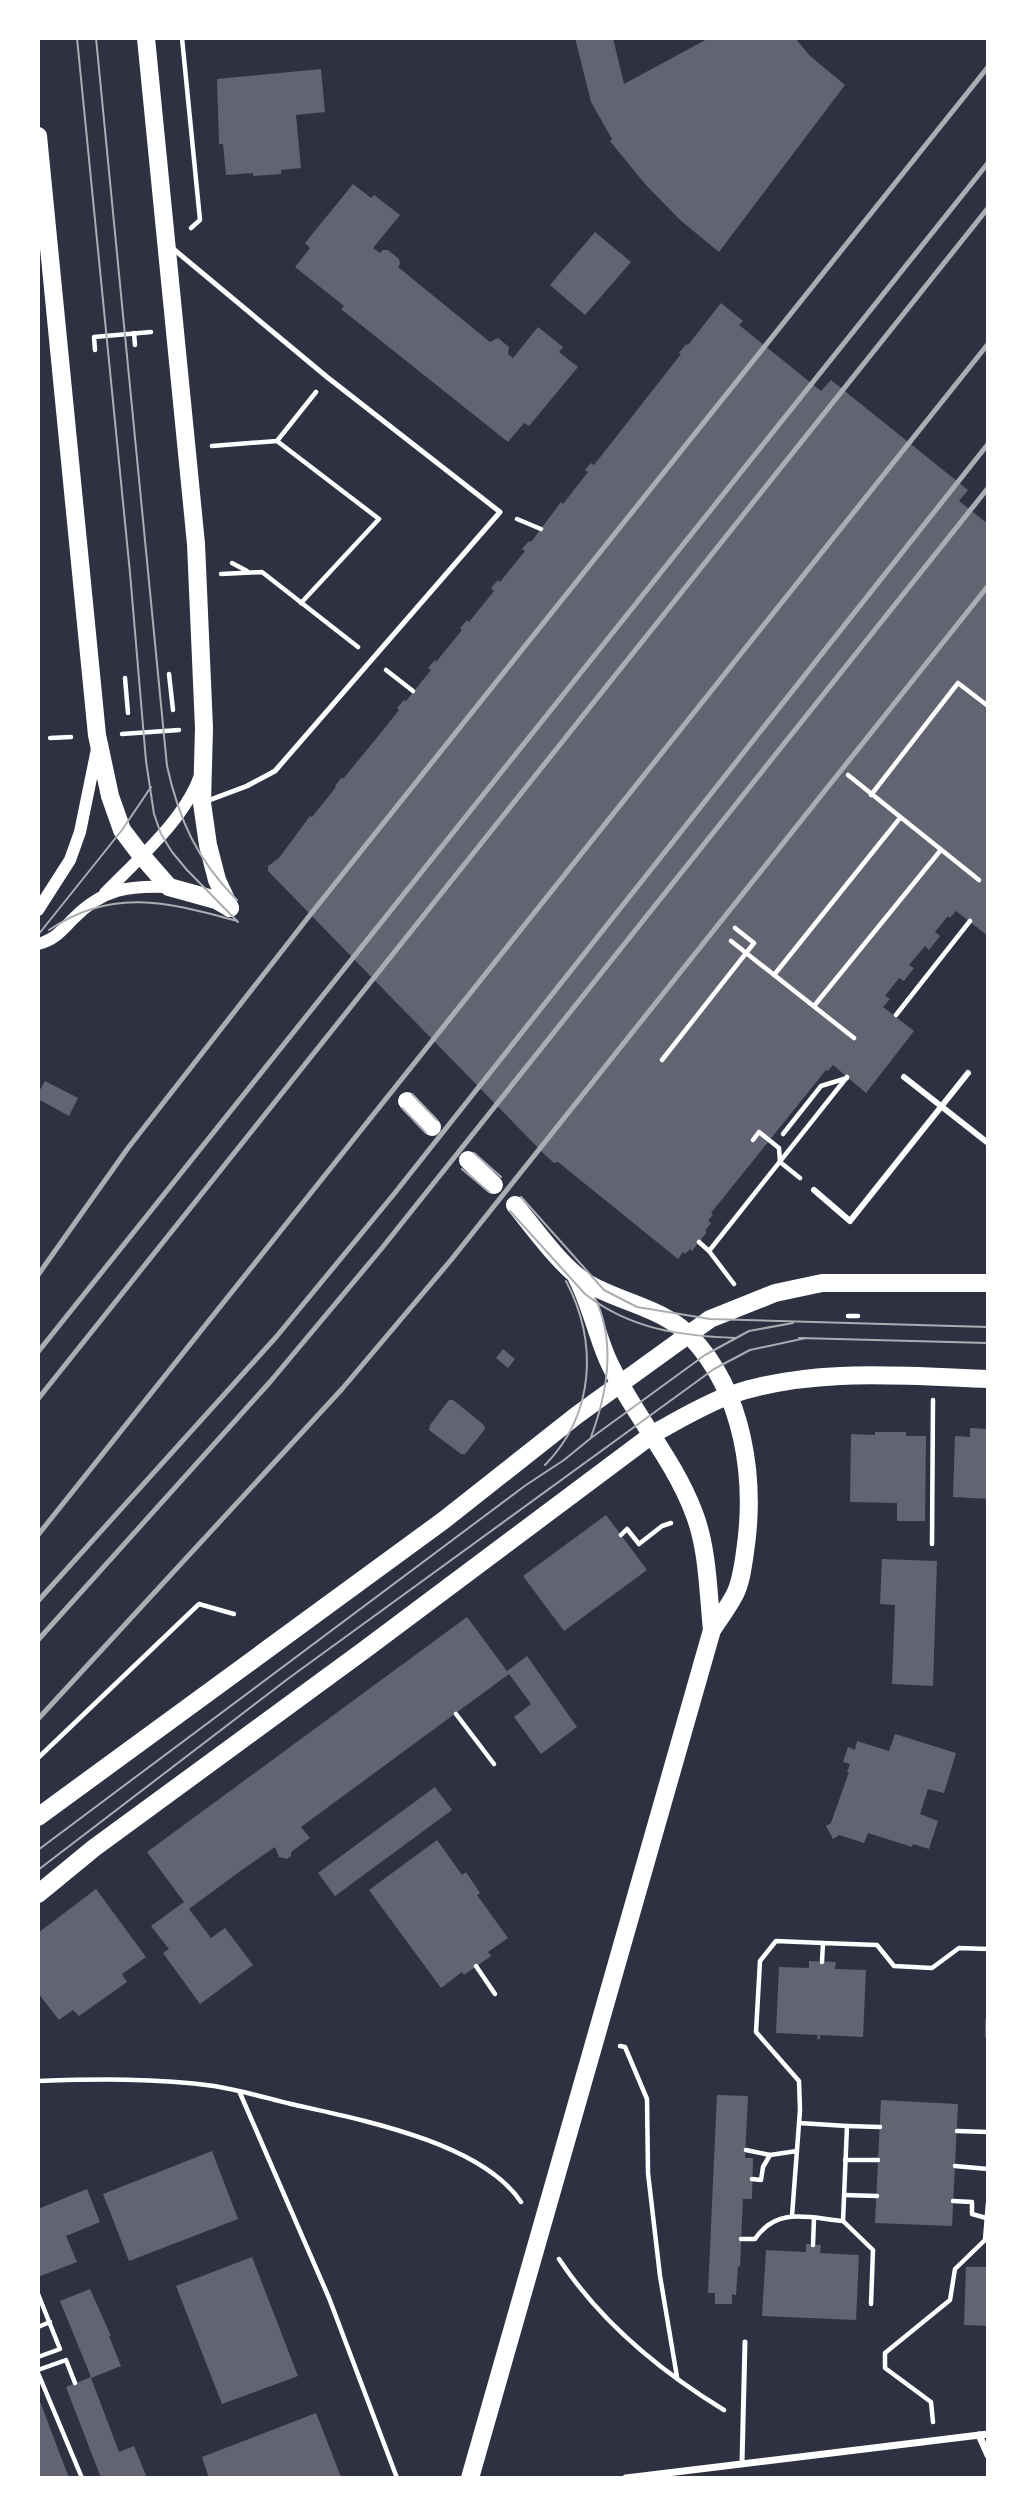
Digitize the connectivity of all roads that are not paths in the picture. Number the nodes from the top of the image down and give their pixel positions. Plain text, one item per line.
1 (146, 38) edge
2 (38, 136) edge
3 (168, 245) junction
4 (98, 745) junction
5 (205, 761) junction
6 (202, 803) junction
7 (141, 855) junction
8 (169, 887) junction
9 (105, 893) junction
10 (38, 910) edge
11 (38, 944) edge
12 (968, 1073) dead end
13 (904, 1077) dead end
14 (407, 1101) dead end
15 (942, 1107) junction
16 (432, 1127) dead end
17 (988, 1143) edge
18 (468, 1160) dead end
19 (494, 1185) dead end
20 (814, 1190) road end
21 (515, 1205) dead end
22 (575, 1275) junction
23 (988, 1283) edge
24 (690, 1336) junction
25 (988, 1379) edge
26 (621, 1384) junction
27 (728, 1396) junction
28 (653, 1434) junction
29 (712, 1630) junction
30 (38, 1817) edge
31 (38, 1894) edge
32 (745, 2342) dead end
33 (983, 2435) edge
34 (988, 2455) edge
35 (742, 2463) junction
36 (470, 2477) edge
37 (626, 2477) edge

1 - 3 main road
2 - 4 main road
3 - 5 main road
3 - 6 lane
4 - 7 main road
4 - 10 street
5 - 6 main road
5 - 7 street
6 - 8 main road
7 - 8 main road
7 - 9 street
8 - 9 street
9 - 11 street
12 - 15 street
13 - 15 street
14 - 16 main road
15 - 17 street
15 - 20 street
18 - 19 main road
21 - 22 main road
22 - 24 main road
22 - 26 main road
23 - 24 main road
24 - 26 main road
24 - 27 main road
25 - 27 main road
26 - 28 main road
26 - 30 main road
27 - 28 main road
27 - 29 main road
28 - 29 main road
28 - 31 main road
29 - 36 main road
32 - 35 lane
33 - 34 street
33 - 35 street
35 - 37 street

